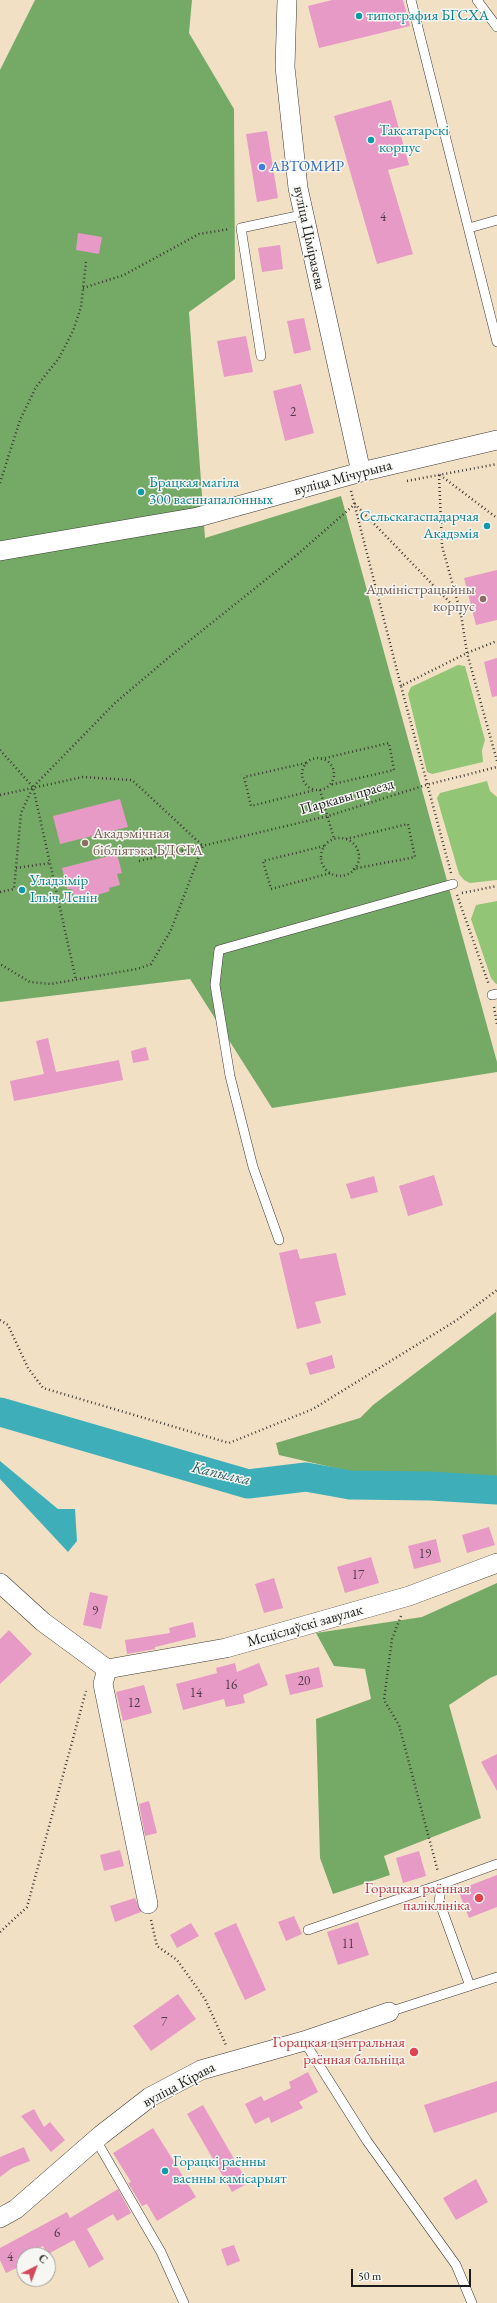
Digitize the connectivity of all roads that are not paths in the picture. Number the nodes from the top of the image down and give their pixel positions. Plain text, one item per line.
1 (287, 0) edge
2 (411, 0) edge
3 (477, 0) edge
4 (497, 26) edge
5 (302, 215) junction
6 (497, 220) edge
7 (469, 228) junction
8 (497, 342) edge
9 (261, 356) dead end
10 (497, 440) edge
11 (355, 482) junction
12 (0, 551) edge
13 (454, 884) road end
14 (279, 1240) dead end
15 (497, 1563) edge
16 (0, 1583) edge
17 (107, 1669) junction
18 (497, 1864) edge
19 (442, 1884) junction
20 (148, 1904) road end
21 (308, 1930) dead end
22 (497, 1978) edge
23 (470, 1986) junction
24 (389, 2012) joint
25 (304, 2041) junction
26 (96, 2140) junction
27 (0, 2218) edge
28 (184, 2303) edge
29 (472, 2303) edge

1 - 5 street, вуліца Ціміразева
2 - 7 lane
3 - 4 lane
5 - 9 lane
5 - 11 street, вуліца Ціміразева
6 - 7 lane
7 - 8 lane
10 - 11 street, вуліца Мічурына
11 - 12 street, вуліца Мічурына
13 - 14 lane
15 - 17 street, Мсціслаўскі завулак
16 - 17 street
17 - 20 street
18 - 19 lane
19 - 21 lane
19 - 23 lane
22 - 23 lane
23 - 24 lane
24 - 25 street, вуліца Кірава
25 - 26 street, вуліца Кірава
25 - 29 lane
26 - 27 street, вуліца Кірава
26 - 28 lane

